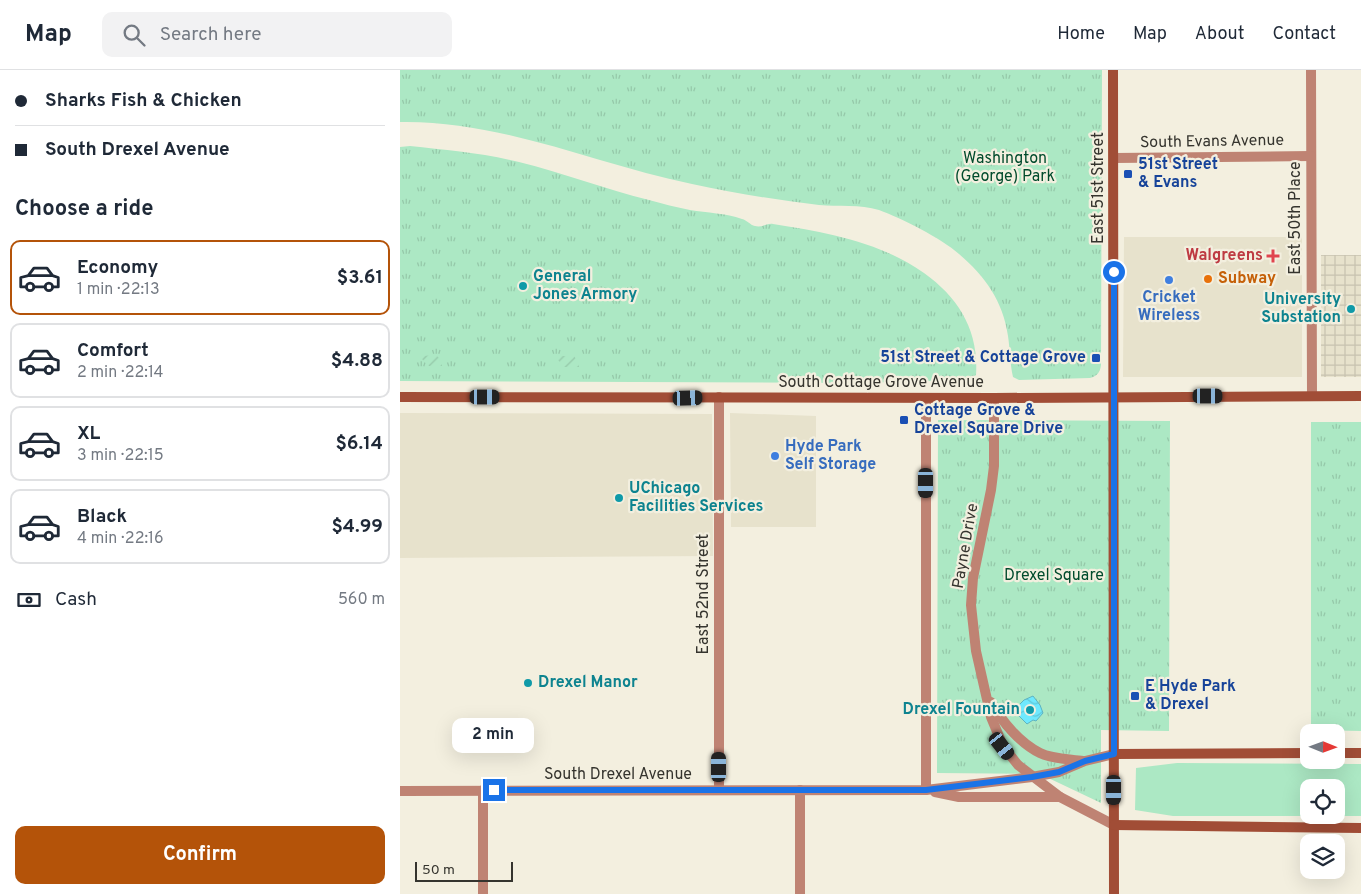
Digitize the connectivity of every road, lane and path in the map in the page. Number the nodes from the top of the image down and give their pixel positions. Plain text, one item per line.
1 (1114, 70) edge
2 (1311, 70) edge
3 (1311, 156) junction
4 (1114, 158) junction
5 (1312, 396) junction
6 (1361, 396) edge
7 (400, 397) edge
8 (1114, 397) junction
9 (719, 398) junction
10 (926, 398) junction
11 (994, 398) junction
12 (988, 697) junction
13 (1040, 753) joint
14 (1300, 753) edge
15 (1345, 753) edge
16 (1361, 753) edge
17 (1114, 754) junction
18 (1085, 761) junction
19 (1032, 777) junction
20 (483, 790) junction
21 (719, 790) junction
22 (800, 790) junction
23 (926, 790) junction
24 (400, 791) edge
25 (1060, 797) junction
26 (1114, 825) junction
27 (1361, 828) edge
28 (483, 894) edge
29 (800, 894) edge
30 (1114, 894) edge

1 - 4 main road, East 51st Street
2 - 3 street, East 50th Place
3 - 4 street, South Evans Avenue
3 - 5 street, East 50th Place
4 - 8 main road, East 51st Street
5 - 6 main road, South Cottage Grove Avenue
5 - 8 main road, South Cottage Grove Avenue
7 - 9 main road, South Cottage Grove Avenue
8 - 11 main road, South Cottage Grove Avenue
8 - 17 main road, East 51st Street
9 - 10 main road, South Cottage Grove Avenue
9 - 21 street, East 52nd Street
10 - 11 main road, South Cottage Grove Avenue
10 - 23 street
11 - 12 street, Payne Drive
12 - 13 street, Payne Drive
12 - 19 street, Payne Drive
13 - 18 street, South Drexel Avenue
14 - 17 main road
15 - 16 main road
17 - 18 street, South Drexel Avenue
17 - 26 main road, East 51st Street
18 - 19 street, South Drexel Avenue
19 - 23 street, South Drexel Avenue
19 - 25 street, Payne Drive
20 - 21 street, South Drexel Avenue
20 - 24 street, South Drexel Avenue
20 - 28 street
21 - 22 street, South Drexel Avenue
22 - 23 street, South Drexel Avenue
22 - 29 street
23 - 25 street, South Drexel Avenue
25 - 26 street, South Drexel Avenue
26 - 27 main road
26 - 30 main road, East 51st Street

